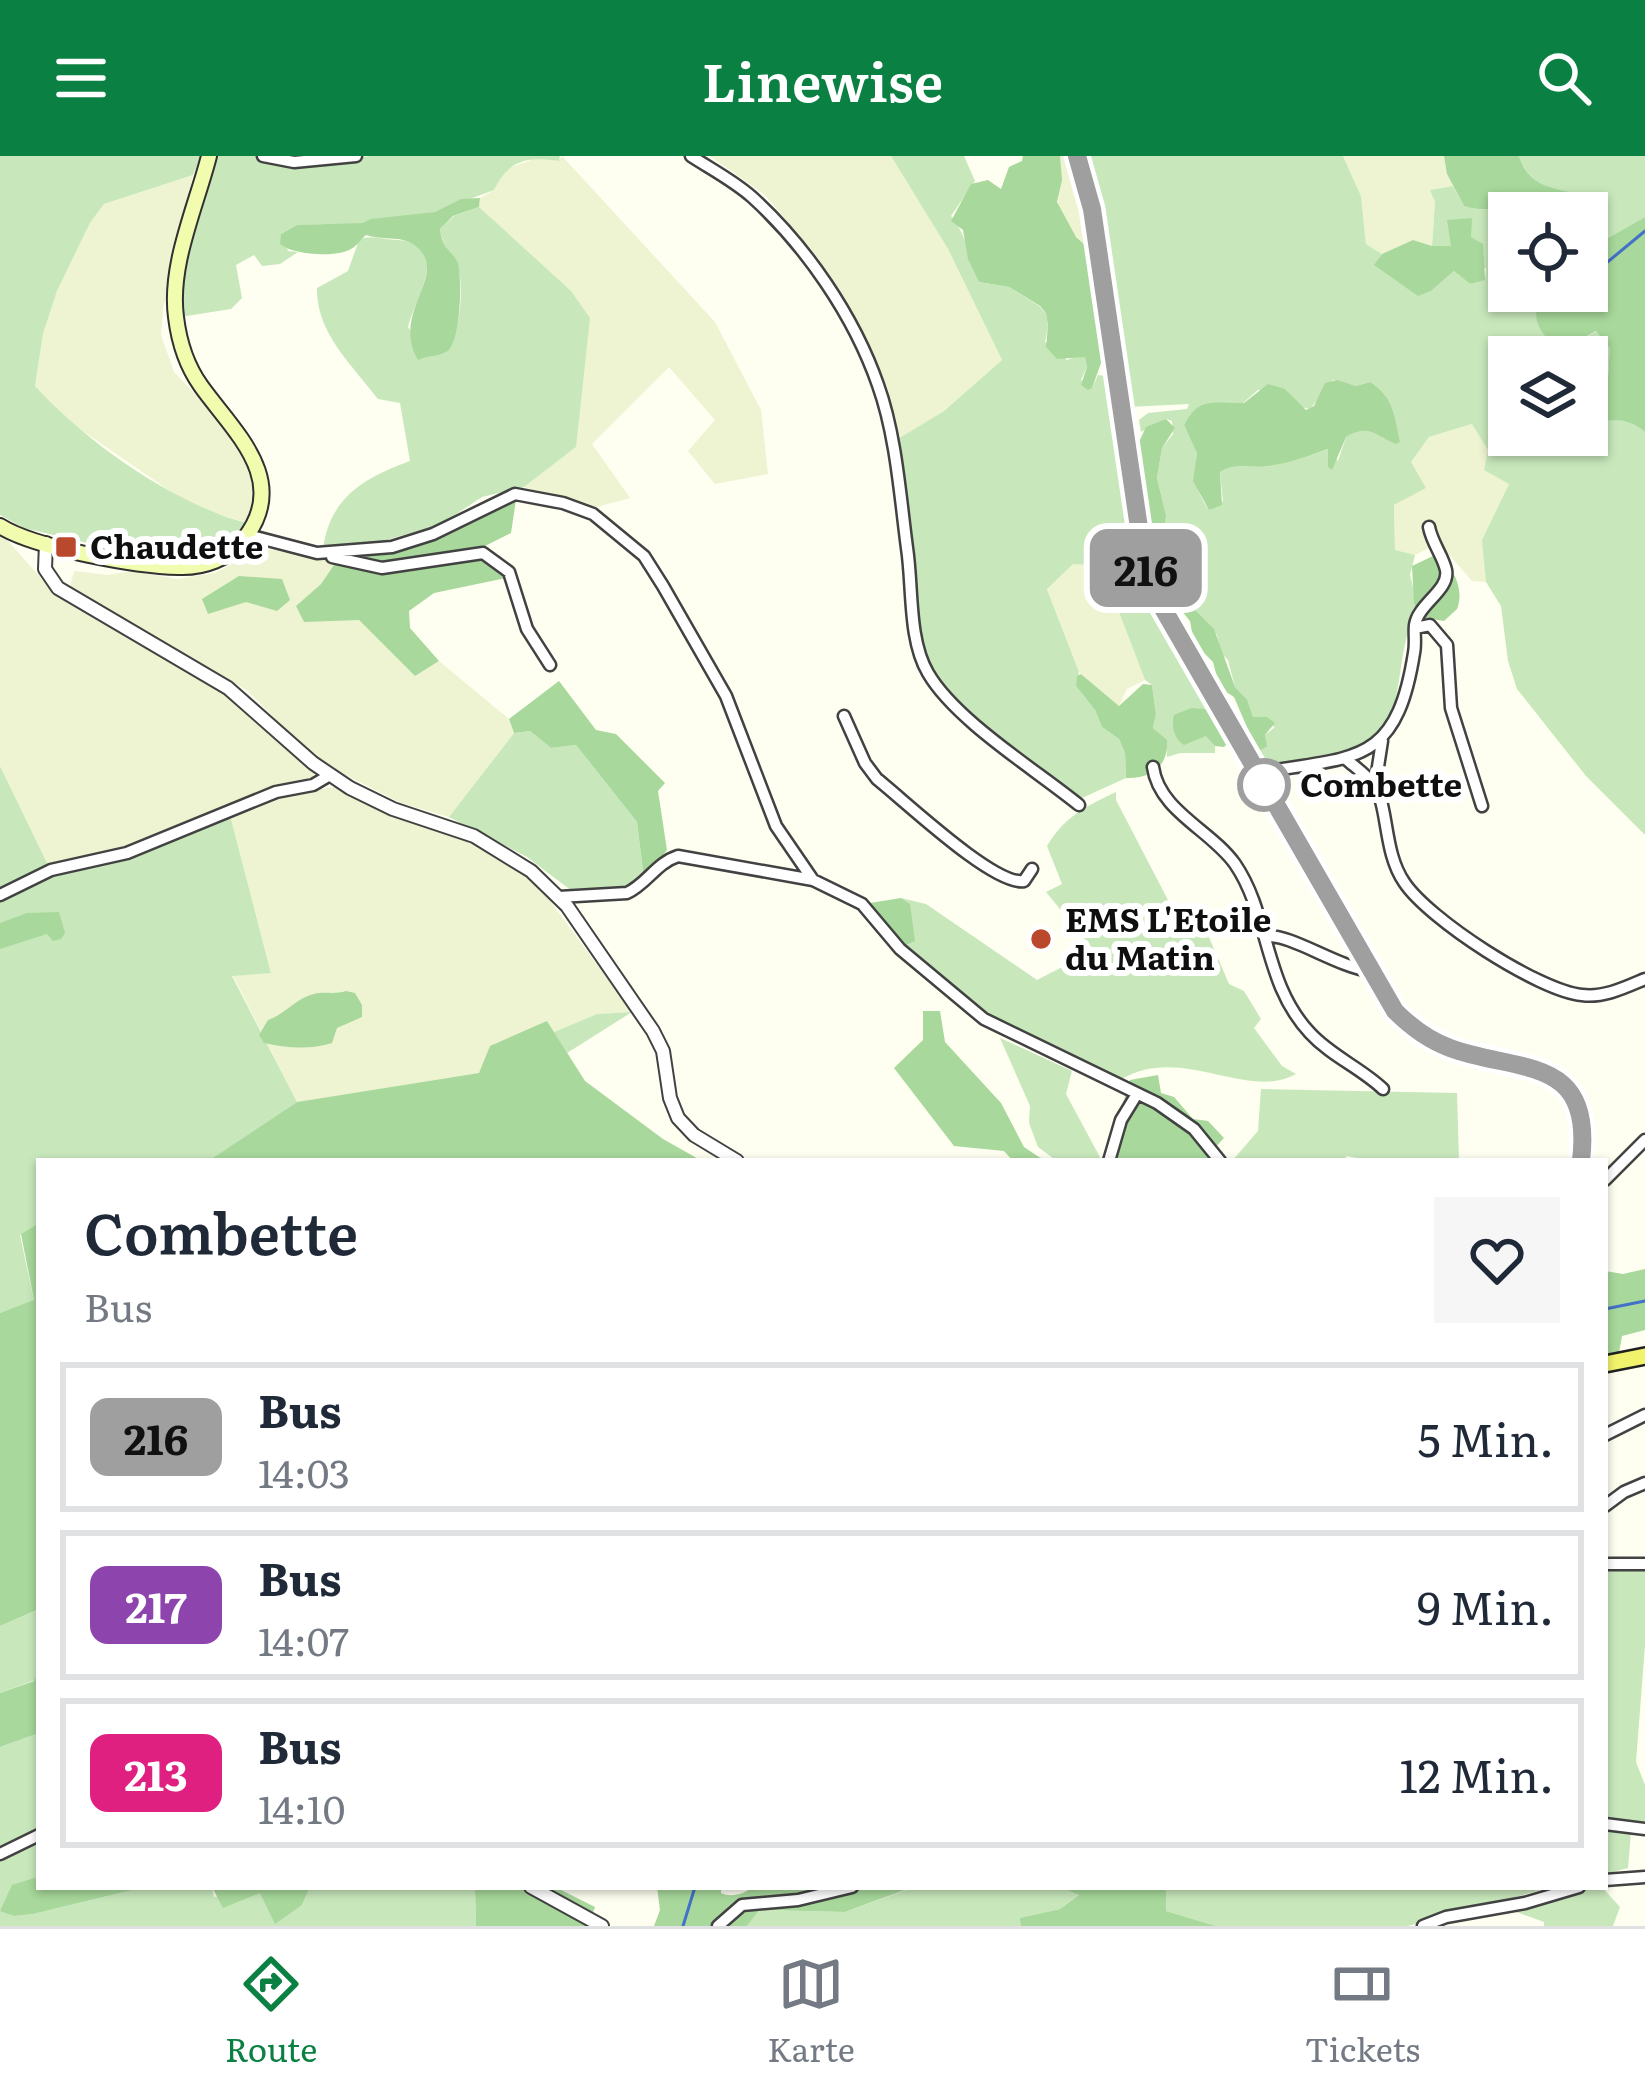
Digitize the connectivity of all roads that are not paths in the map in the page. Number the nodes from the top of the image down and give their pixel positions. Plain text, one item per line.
1 (209, 156) edge
2 (263, 156) edge
3 (356, 156) edge
4 (691, 156) edge
5 (1078, 156) edge
6 (0, 526) edge
7 (1429, 527) dead end
8 (248, 535) junction
9 (46, 543) junction
10 (317, 554) junction
11 (1415, 628) junction
12 (550, 665) dead end
13 (844, 716) dead end
14 (1382, 741) junction
15 (1347, 760) junction
16 (1153, 767) dead end
17 (1257, 772) junction
18 (330, 775) junction
19 (1375, 786) junction
20 (1079, 806) dead end
21 (1482, 806) dead end
22 (1032, 869) dead end
23 (813, 880) junction
24 (0, 895) edge
25 (559, 896) junction
26 (1265, 936) junction
27 (1370, 971) junction
28 (1645, 979) edge
29 (1383, 1089) dead end
30 (1137, 1094) junction
31 (1645, 1140) edge
32 (732, 1158) edge
33 (1110, 1158) edge
34 (1218, 1158) edge
35 (1581, 1158) edge
36 (1608, 1177) edge
37 (1645, 1356) edge
38 (1608, 1363) edge
39 (1645, 1415) edge
40 (1608, 1434) edge
41 (1645, 1483) edge
42 (1608, 1504) edge
43 (1608, 1564) edge
44 (1645, 1564) edge
45 (1608, 1824) edge
46 (1645, 1829) edge
47 (36, 1836) edge
48 (0, 1854) edge
49 (1645, 1877) edge
50 (1608, 1880) edge
51 (536, 1890) edge
52 (840, 1890) edge
53 (1569, 1890) edge
54 (602, 1926) edge
55 (718, 1926) edge
56 (1423, 1926) edge

1 - 8 main road
2 - 3 street
4 - 20 street
5 - 17 main road
6 - 9 main road
7 - 11 street
8 - 9 main road
8 - 10 street
9 - 18 street
10 - 12 street
10 - 23 street
11 - 14 street
11 - 21 street
13 - 22 street
14 - 15 street
14 - 19 street
15 - 17 street
15 - 19 street
16 - 26 street
17 - 27 main road
18 - 24 street
18 - 25 street
19 - 28 street
23 - 25 street
23 - 30 street
25 - 32 street
26 - 27 street
26 - 29 street
27 - 35 main road
30 - 33 street
30 - 34 street
31 - 36 street
37 - 38 main road
39 - 40 street
41 - 42 street
43 - 44 street
45 - 46 street
47 - 48 street
49 - 50 street
51 - 54 street
52 - 55 street
53 - 56 street

